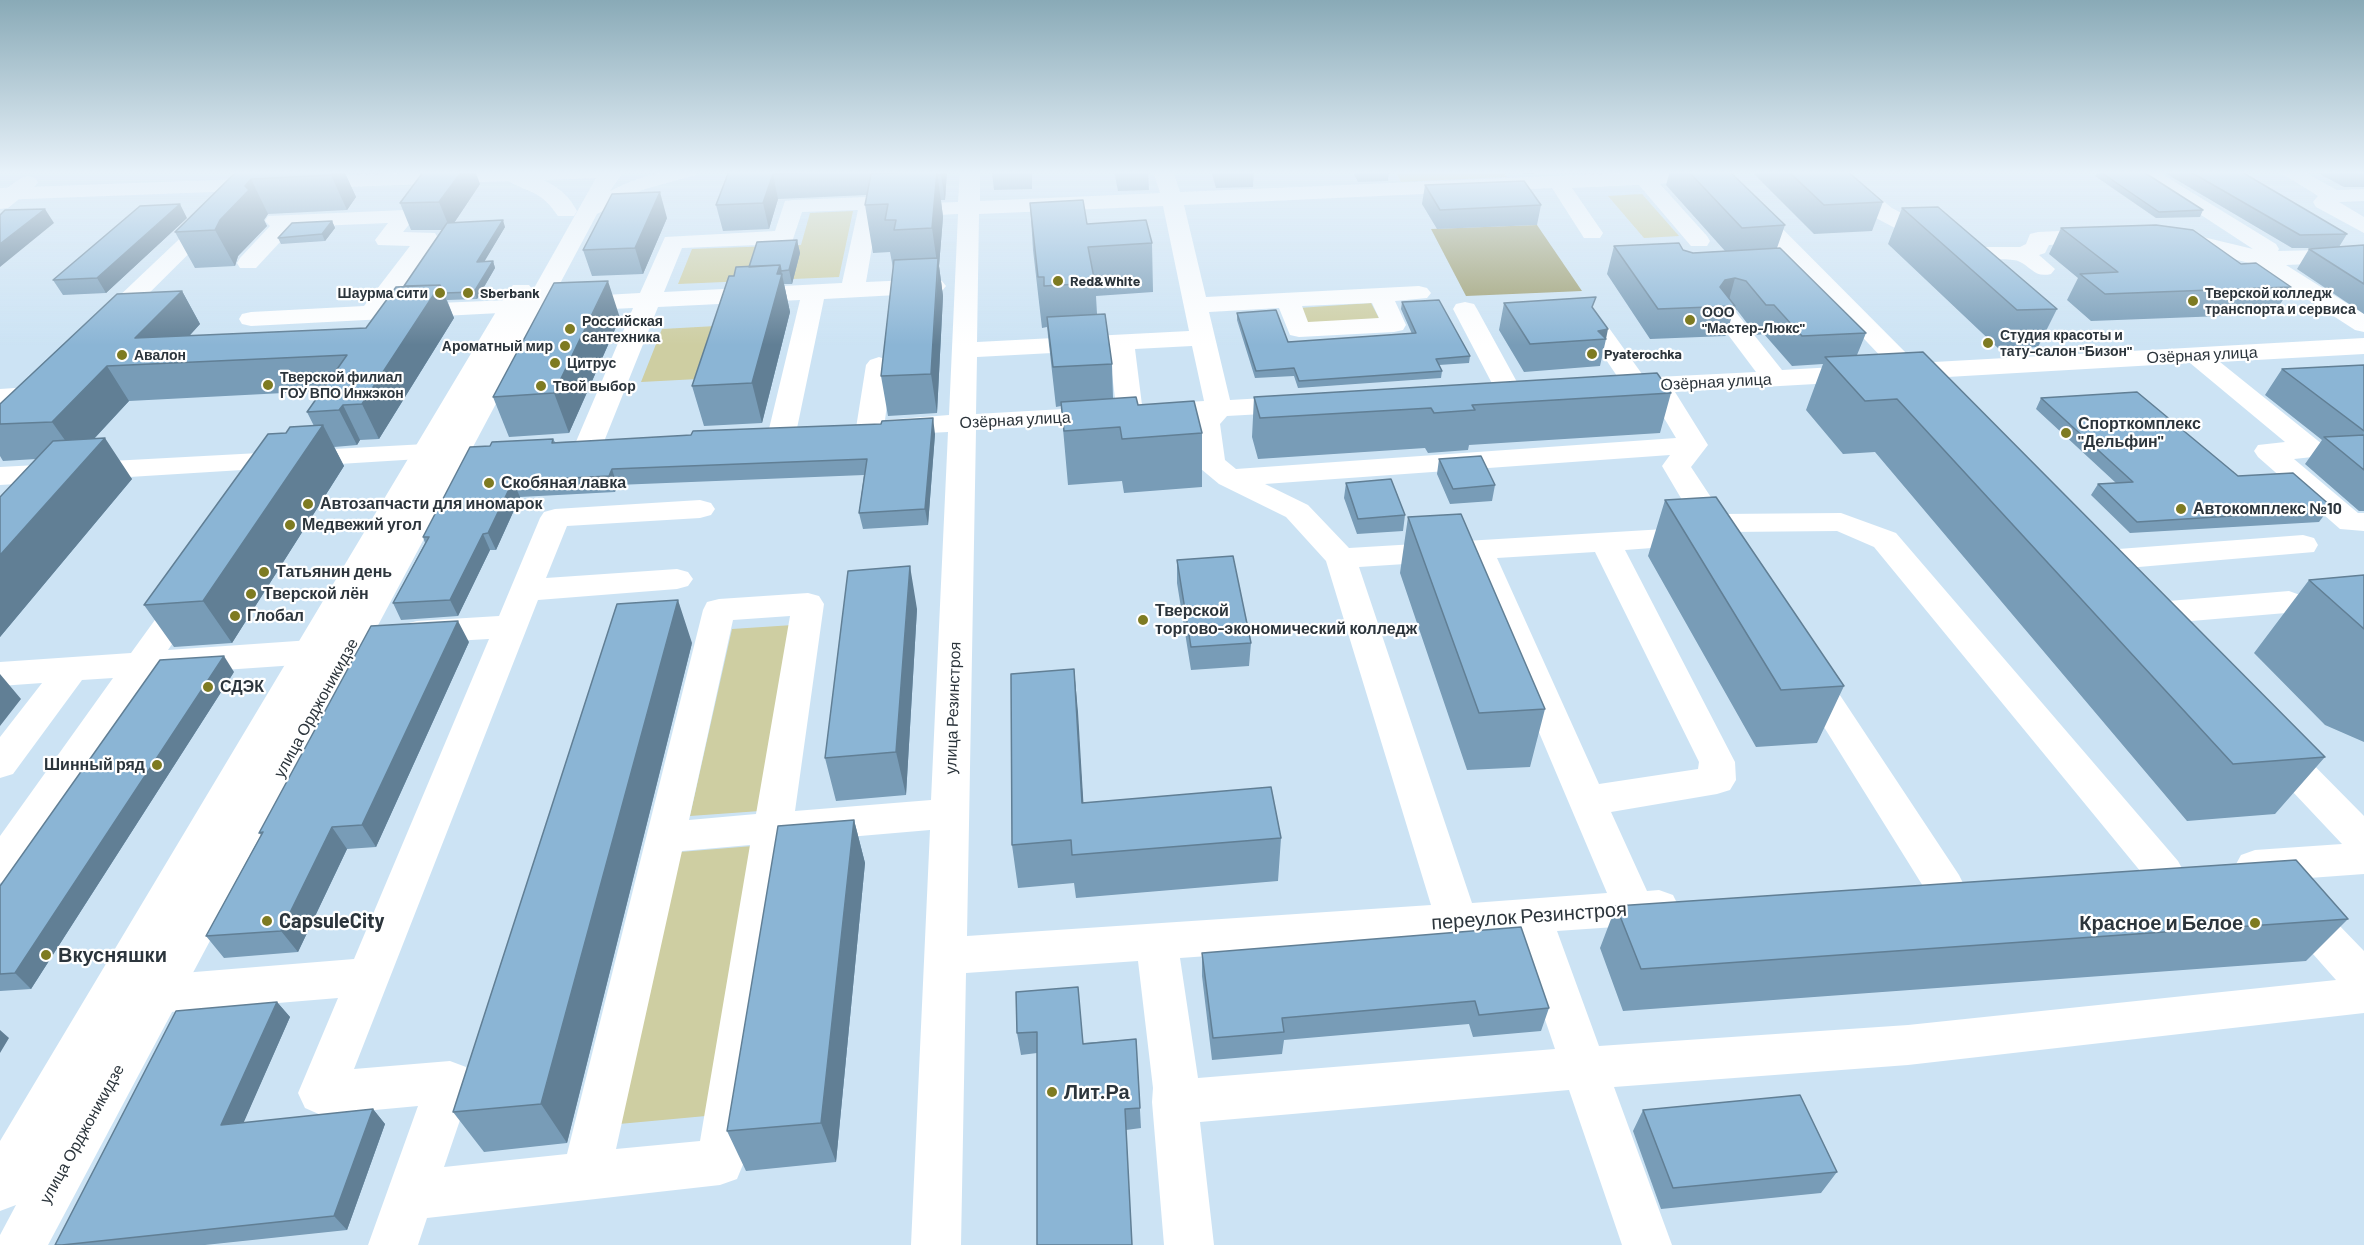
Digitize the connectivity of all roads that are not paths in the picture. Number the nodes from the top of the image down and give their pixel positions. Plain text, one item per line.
1 (202, 229) edge
2 (275, 229) edge
3 (395, 229) edge
4 (568, 229) edge
5 (786, 229) edge
6 (864, 229) edge
7 (967, 229) edge
8 (1179, 229) edge
9 (1589, 229) edge
10 (1689, 229) edge
11 (1765, 229) edge
12 (1917, 229) edge
13 (2229, 229) edge
14 (1592, 233) dead end
15 (1699, 241) dead end
16 (2173, 247) junction
17 (1952, 254) junction
18 (2023, 254) junction
19 (2271, 258) junction
20 (2364, 258) edge
21 (248, 263) dead end
22 (1805, 264) junction
23 (2197, 264) edge
24 (1771, 267) edge
25 (2043, 269) dead end
26 (1977, 277) edge
27 (966, 285) junction
28 (854, 290) junction
29 (814, 292) junction
30 (1419, 293) dead end
31 (1380, 295) junction
32 (649, 300) junction
33 (1288, 300) junction
34 (524, 306) junction
35 (1196, 306) junction
36 (1465, 309) dead end
37 (372, 314) junction
38 (1726, 316) edge
39 (251, 319) dead end
40 (2364, 325) edge
41 (1600, 333) edge
42 (2044, 337) edge
43 (1203, 338) junction
44 (88, 339) edge
45 (1121, 342) junction
46 (2364, 346) edge
47 (964, 350) junction
48 (2196, 355) junction
49 (2072, 362) junction
50 (879, 365) dead end
51 (1909, 371) junction
52 (1774, 378) junction
53 (1657, 385) junction
54 (38, 387) edge
55 (1601, 388) edge
56 (1510, 393) edge
57 (1323, 403) edge
58 (1941, 404) edge
59 (4, 407) edge
60 (1219, 409) junction
61 (1130, 414) junction
62 (962, 423) junction
63 (782, 433) edge
64 (621, 442) edge
65 (1694, 445) junction
66 (458, 450) junction
67 (65, 473) junction
68 (0, 477) edge
69 (1230, 478) junction
70 (36, 505) edge
71 (700, 509) dead end
72 (2364, 522) edge
73 (1714, 529) junction
74 (1606, 543) junction
75 (2303, 545) dead end
76 (1478, 551) junction
77 (1341, 558) junction
78 (207, 570) edge
79 (1741, 573) edge
80 (677, 579) dead end
81 (2328, 588) edge
82 (526, 590) junction
83 (2127, 596) junction
84 (2364, 619) edge
85 (511, 626) junction
86 (355, 636) junction
87 (2168, 639) edge
88 (1792, 650) edge
89 (2364, 650) edge
90 (311, 652) junction
91 (141, 664) junction
92 (72, 669) junction
93 (0, 674) edge
94 (2255, 729) edge
95 (0, 765) edge
96 (1587, 801) junction
97 (950, 813) junction
98 (773, 828) junction
99 (666, 837) junction
100 (2364, 841) edge
101 (2364, 858) edge
102 (0, 867) edge
103 (2211, 869) junction
104 (2118, 875) edge
105 (1944, 887) edge
106 (1694, 904) edge
107 (1634, 908) junction
108 (1530, 915) junction
109 (1457, 921) junction
110 (1156, 941) junction
111 (945, 956) junction
112 (368, 977) junction
113 (158, 994) junction
114 (2360, 1001) edge
115 (1584, 1068) junction
116 (1174, 1102) junction
117 (586, 1177) junction
118 (0, 1187) edge
119 (411, 1195) junction
120 (21, 1245) edge
121 (393, 1245) edge
122 (936, 1245) edge
123 (1189, 1245) edge
124 (1647, 1245) edge

1 - 44 street
2 - 21 street
3 - 37 street
4 - 34 street, улица Орджоникидзе
5 - 32 street
6 - 28 street
7 - 27 street, улица Резинстроя
8 - 35 street
9 - 14 street
10 - 15 street
11 - 22 street
12 - 17 street
13 - 19 street
16 - 18 street
16 - 19 street
16 - 23 street
17 - 18 street
17 - 26 street
18 - 25 street
19 - 20 street
19 - 40 street
22 - 24 street
22 - 51 street
27 - 28 street
27 - 47 street, улица Резинстроя
28 - 29 street
29 - 32 street
29 - 63 street
30 - 31 street
31 - 33 street
31 - 33 street
32 - 34 street
32 - 64 street
33 - 35 street
34 - 37 street
34 - 66 street, улица Орджоникидзе
35 - 43 street
36 - 56 street
37 - 39 street
38 - 52 street
41 - 53 street
42 - 49 street
43 - 45 street
43 - 60 street
45 - 47 street
45 - 61 street
46 - 48 street, Озёрная улица
47 - 62 street, улица Резинстроя
48 - 49 street, Озёрная улица
48 - 72 street
49 - 51 street, Озёрная улица
50 - 62 street, Озёрная улица
51 - 52 street, Озёрная улица
51 - 58 street
52 - 53 street, Озёрная улица
53 - 55 street, Озёрная улица
53 - 65 street
54 - 59 street
57 - 60 street, Озёрная улица
60 - 61 street, Озёрная улица
60 - 69 street
61 - 62 street, Озёрная улица
62 - 97 street, улица Резинстроя
65 - 69 street
65 - 73 street
66 - 67 street
66 - 86 street, улица Орджоникидзе
66 - 90 street, улица Орджоникидзе
67 - 68 street
67 - 70 street
69 - 77 street
71 - 82 street
73 - 74 street
73 - 79 street
73 - 103 street
74 - 76 street
74 - 96 street
75 - 83 street
76 - 77 street
76 - 96 street
77 - 109 street
78 - 91 street
80 - 82 street
81 - 84 street
82 - 85 street
83 - 87 street
83 - 89 street
85 - 86 street
85 - 112 street
86 - 113 street, улица Орджоникидзе
88 - 105 street
90 - 91 street
90 - 118 street, улица Орджоникидзе
91 - 92 street
91 - 102 street
92 - 93 street
92 - 95 street
94 - 100 street
96 - 107 street
97 - 98 street
97 - 111 street, улица Резинстроя
98 - 99 street
98 - 99 street
98 - 117 street
99 - 117 street
101 - 103 street
103 - 104 street
103 - 114 street
106 - 107 street, переулок Резинстроя
107 - 108 street, переулок Резинстроя
108 - 109 street, переулок Резинстроя
108 - 115 street
109 - 110 street, переулок Резинстроя
110 - 111 street, переулок Резинстроя
110 - 116 street
111 - 122 street, улица Резинстроя
112 - 113 street
112 - 119 street
113 - 120 street, улица Орджоникидзе
114 - 115 street
115 - 116 street
115 - 124 street
116 - 123 street
117 - 119 street
119 - 121 street

